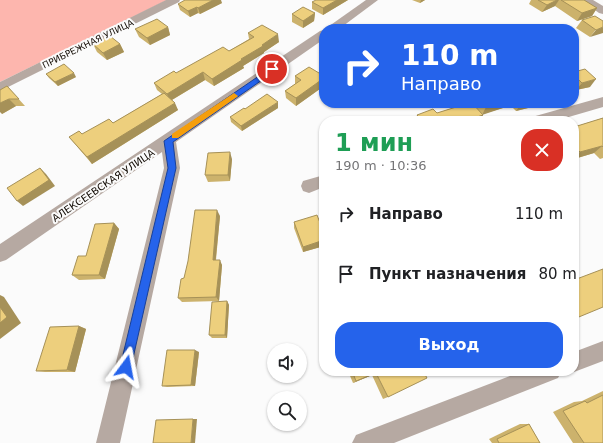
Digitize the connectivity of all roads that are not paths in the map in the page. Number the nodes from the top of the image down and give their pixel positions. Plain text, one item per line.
1 (175, 0) edge
2 (373, 0) edge
3 (586, 0) edge
4 (603, 11) edge
5 (338, 24) edge
6 (319, 37) edge
7 (0, 87) edge
8 (603, 102) edge
9 (554, 116) edge
10 (168, 141) junction
11 (0, 254) edge
12 (603, 351) edge
13 (579, 360) edge
14 (538, 376) edge
15 (108, 443) edge
16 (364, 443) edge

1 - 7 street, ПРИБРЕЖНАЯ УЛИЦА
2 - 5 street
3 - 4 street
6 - 10 street, АЛЕКСЕЕВСКАЯ УЛИЦА
8 - 9 street
10 - 11 street, АЛЕКСЕЕВСКАЯ УЛИЦА
10 - 15 street
12 - 13 street
14 - 16 street

